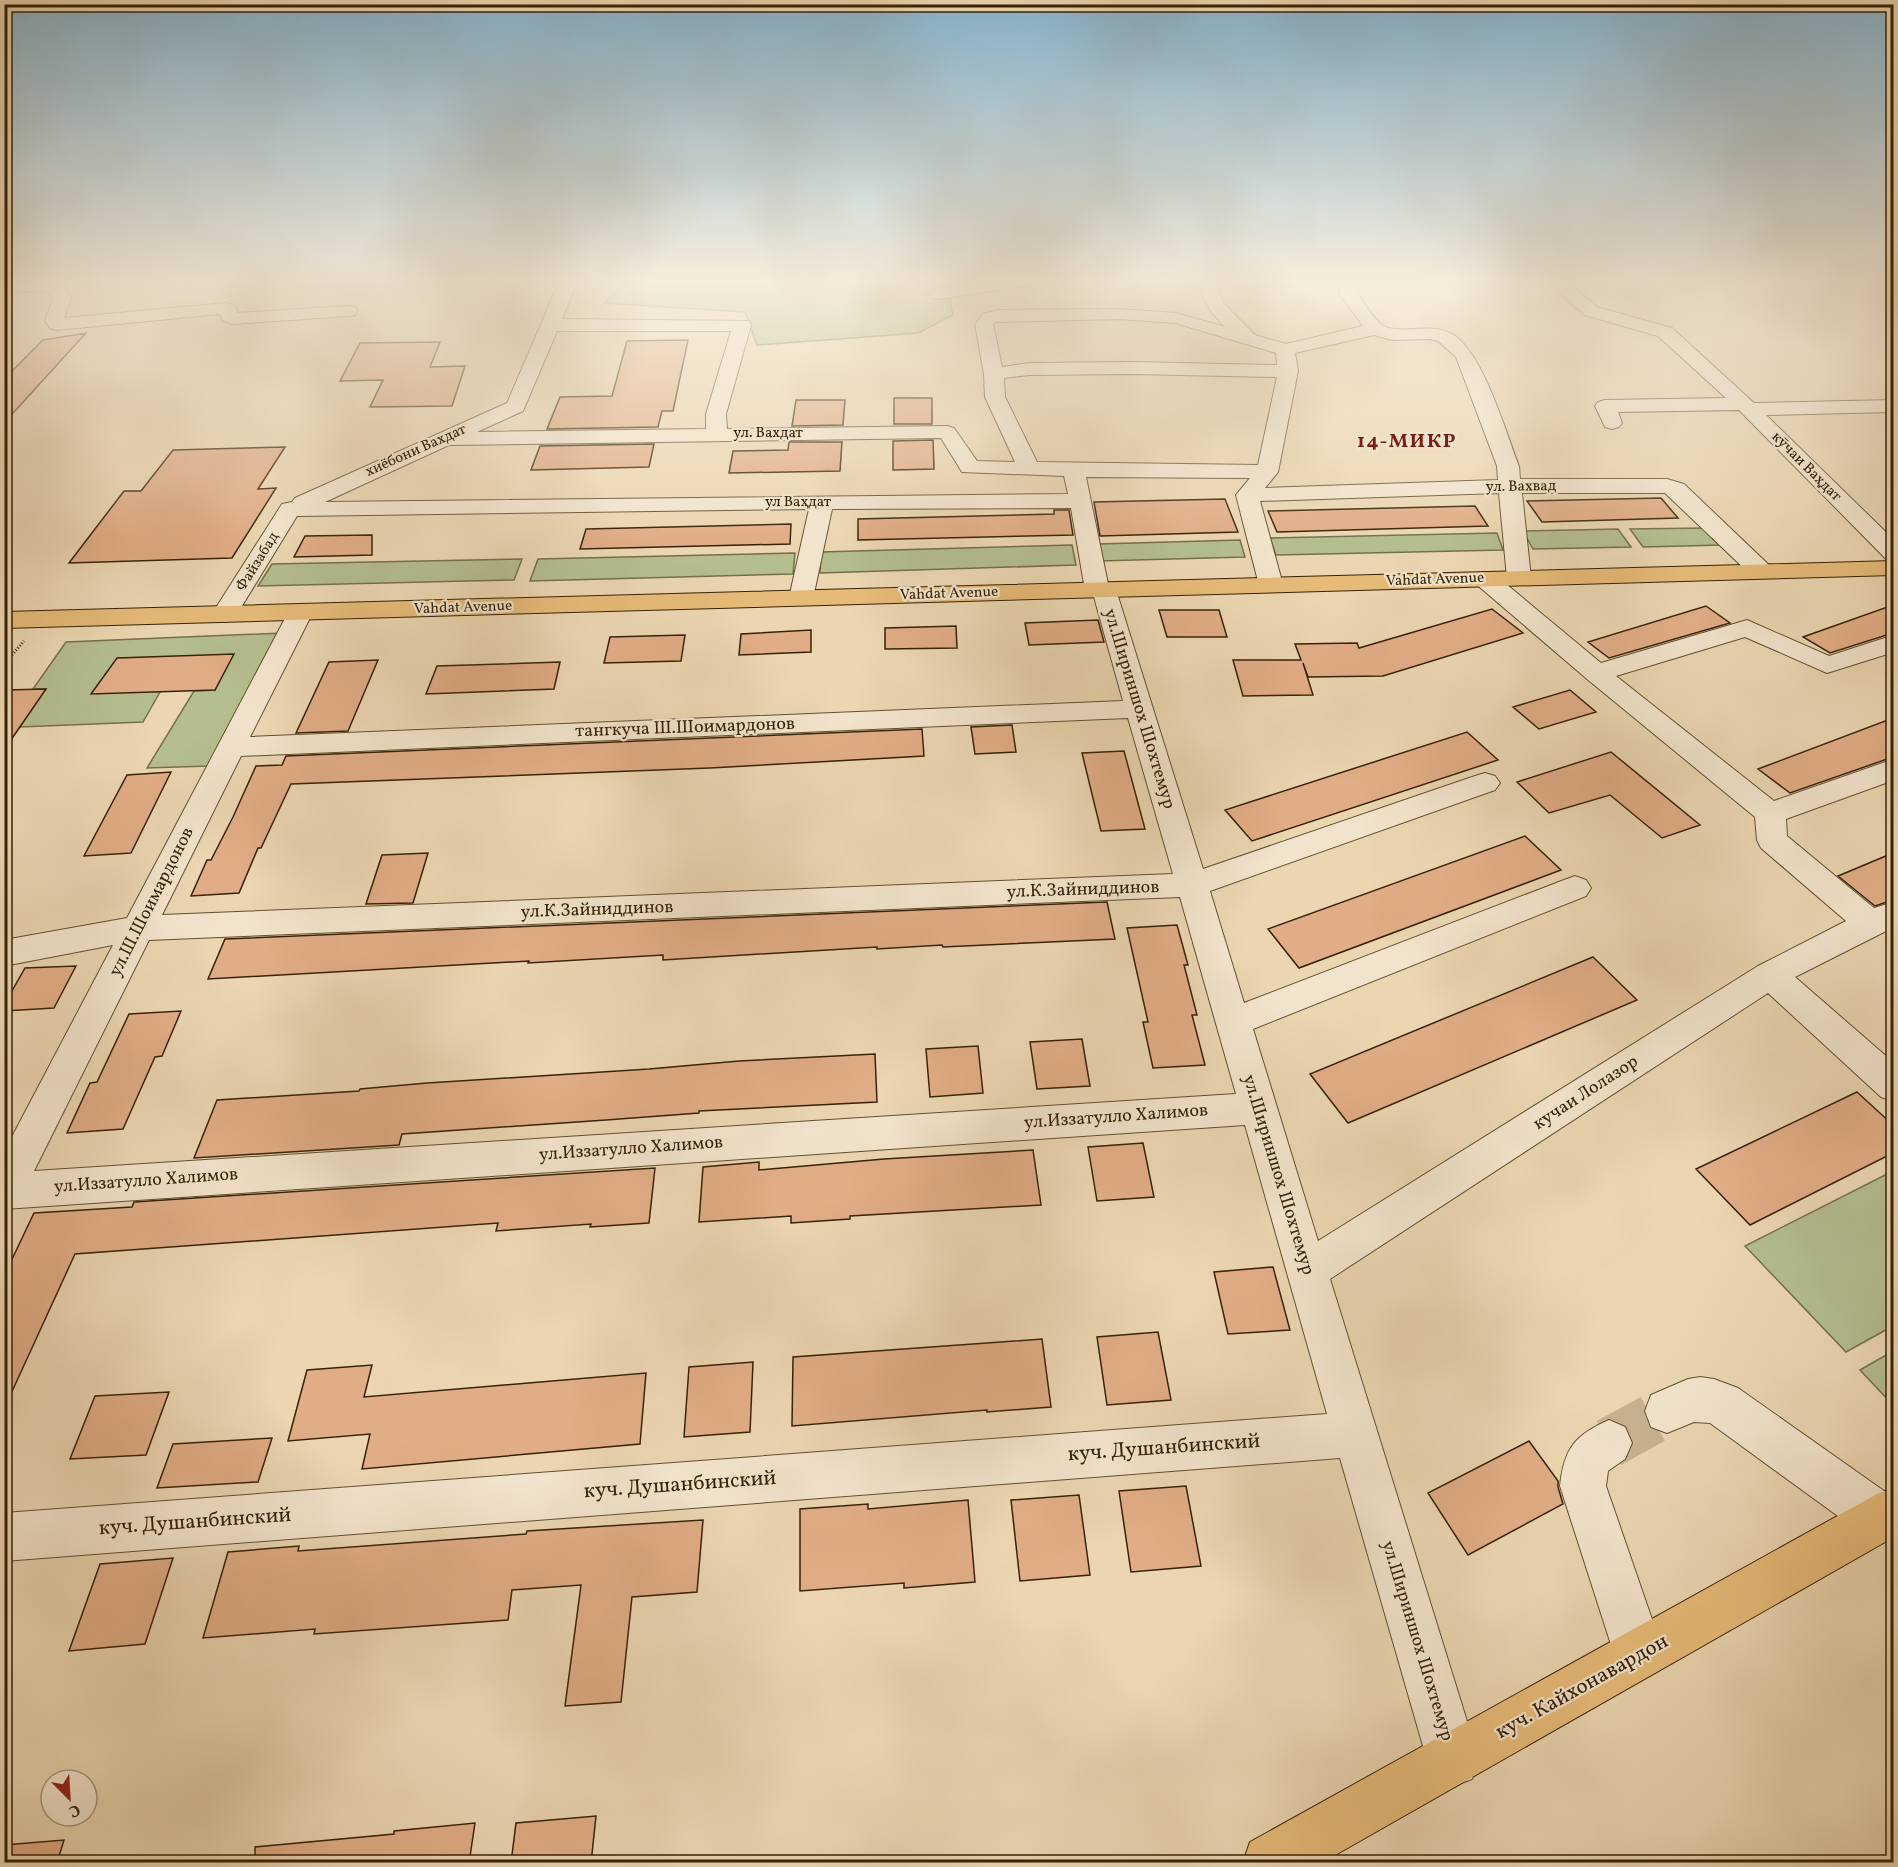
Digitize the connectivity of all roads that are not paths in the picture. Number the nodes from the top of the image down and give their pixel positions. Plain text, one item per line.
1 (533, 367) edge
2 (731, 367) edge
3 (993, 367) edge
4 (1287, 367) edge
5 (1469, 367) edge
6 (1703, 367) edge
7 (1288, 371) junction
8 (994, 374) junction
9 (1746, 406) junction
10 (1893, 406) edge
11 (499, 414) junction
12 (693, 415) dead end
13 (534, 416) dead end
14 (960, 417) dead end
15 (1612, 423) dead end
16 (716, 424) junction
17 (444, 439) junction
18 (1029, 468) junction
19 (1073, 470) junction
20 (1267, 472) junction
21 (1509, 476) junction
22 (1247, 495) junction
23 (1080, 501) junction
24 (822, 502) junction
25 (290, 509) junction
26 (1893, 554) edge
27 (1893, 568) edge
28 (1761, 572) junction
29 (1519, 578) junction
30 (1485, 579) junction
31 (1271, 585) junction
32 (1100, 590) junction
33 (801, 598) junction
34 (300, 612) junction
35 (225, 614) junction
36 (4, 620) edge
37 (1893, 643) edge
38 (1600, 676) junction
39 (1139, 709) junction
40 (231, 747) junction
41 (1893, 769) edge
42 (1485, 783) dead end
43 (1770, 813) junction
44 (1192, 885) junction
45 (1575, 888) dead end
46 (1882, 919) edge
47 (138, 928) junction
48 (4, 953) edge
49 (1770, 975) junction
50 (1233, 1022) junction
51 (1893, 1086) edge
52 (1258, 1108) junction
53 (5, 1191) edge
54 (1307, 1271) junction
55 (1668, 1411) tunnel mouth
56 (1355, 1434) junction
57 (1610, 1443) tunnel mouth
58 (1887, 1515) edge
59 (4, 1537) edge
60 (1640, 1654) junction
61 (1453, 1760) junction
62 (1270, 1863) edge

1 - 11 street, хиёбони Вахдат
2 - 16 street
3 - 8 street
4 - 7 street
5 - 21 street
6 - 9 street, кӯчаи Ваҳдат
7 - 8 street
7 - 20 street
8 - 18 street
9 - 10 street
9 - 15 street
9 - 26 street, кӯчаи Ваҳдат
11 - 13 street
11 - 17 street, хиёбони Вахдат
12 - 16 street
14 - 16 street
16 - 17 street, ул. Вахдат
16 - 18 street, ул. Вахдат
17 - 25 street, хиёбони Вахдат
18 - 19 street, ул. Вахдат
19 - 20 street
19 - 23 street
20 - 22 street
21 - 22 street, ул. Вахвад
21 - 28 street, ул. Вахвад
21 - 29 street
22 - 31 street
23 - 24 street, ул Ваҳдат
23 - 32 street
24 - 25 street, ул Ваҳдат
24 - 33 street
25 - 35 street, Файзабад
27 - 28 main road, Vahdat Avenue
28 - 29 main road, Vahdat Avenue
29 - 30 main road, Vahdat Avenue
30 - 31 main road, Vahdat Avenue
30 - 38 street
31 - 32 main road, Vahdat Avenue
32 - 33 main road, Vahdat Avenue
32 - 39 street, ул.Шириншох Шохтемур
33 - 34 main road, Vahdat Avenue
34 - 35 main road, Vahdat Avenue
34 - 40 street, ул.Ш.Шоимардонов
35 - 36 main road, Vahdat Avenue
37 - 38 street
38 - 43 street
39 - 40 street, тангкуча Ш.Шоимардонов
39 - 44 street, ул.Шириншох Шохтемур
40 - 47 street, ул.Ш.Шоимардонов
41 - 43 street
42 - 44 street
43 - 46 street, кучаи Лолазор
44 - 47 street, ул.К.Зайниддинов
44 - 50 street, ул.Шириншох Шохтемур
45 - 50 street
46 - 49 street, кучаи Лолазор
47 - 48 street, ул.К.Зайниддинов
47 - 53 street, ул.Ш.Шоимардонов
49 - 51 street
49 - 54 street, кучаи Лолазор
50 - 52 street, ул.Шириншох Шохтемур
52 - 53 street, ул.Иззатулло Халимов
52 - 54 street, ул.Шириншох Шохтемур
54 - 56 street, ул.Шириншох Шохтемур
55 - 58 street
56 - 59 street, куч. Душанбинский
56 - 61 street, ул.Шириншох Шохтемур
57 - 60 street
58 - 60 main road, куч. Кайхонавардон
60 - 61 main road, куч. Кайхонавардон
61 - 62 main road, куч. Кайхонавардон

